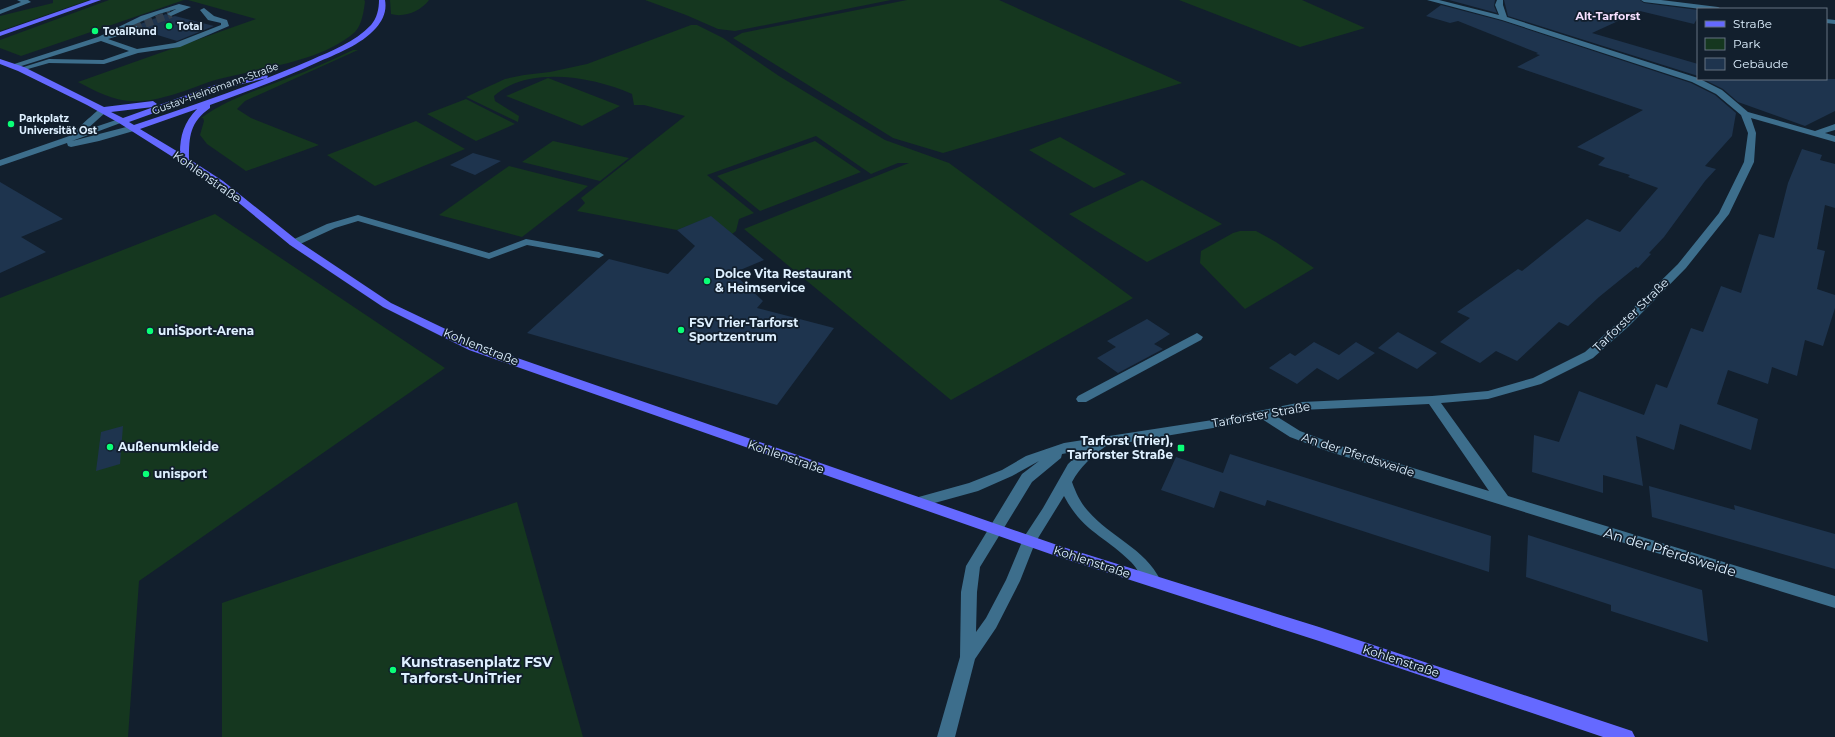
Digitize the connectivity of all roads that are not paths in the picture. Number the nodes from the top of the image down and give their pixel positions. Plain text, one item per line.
1 (20, 0) edge
2 (98, 0) edge
3 (382, 0) edge
4 (1430, 0) edge
5 (1500, 0) edge
6 (1644, 0) edge
7 (1710, 8) edge
8 (204, 10) dead end
9 (0, 12) edge
10 (171, 14) tunnel mouth
11 (1504, 18) junction
12 (134, 28) tunnel mouth
13 (0, 34) edge
14 (101, 39) junction
15 (78, 47) junction
16 (137, 51) junction
17 (64, 60) junction
18 (0, 61) edge
19 (12, 66) junction
20 (303, 66) junction
21 (21, 69) junction
22 (192, 97) junction
23 (214, 101) junction
24 (103, 110) junction
25 (1745, 114) junction
26 (122, 121) junction
27 (1835, 127) edge
28 (134, 128) junction
29 (1817, 133) junction
30 (69, 138) junction
31 (1835, 138) edge
32 (38, 150) junction
33 (184, 160) junction
34 (0, 163) edge
35 (294, 242) junction
36 (599, 255) dead end
37 (1198, 337) dead end
38 (1082, 399) dead end
39 (1432, 400) junction
40 (1263, 413) junction
41 (1105, 441) junction
42 (1064, 448) junction
43 (1064, 482) junction
44 (920, 502) junction
45 (1504, 502) junction
46 (995, 528) junction
47 (1029, 541) junction
48 (1154, 582) junction
49 (1835, 602) edge
50 (968, 657) junction
51 (946, 737) edge
52 (1626, 737) edge

1 - 9 street
2 - 13 main road
3 - 20 main road, Gustav-Heinemann-Straße
4 - 11 street, Tarforster Straße
5 - 11 street
6 - 7 street
8 - 16 street
10 - 14 street
11 - 25 street, Tarforster Straße
12 - 14 street
14 - 15 street
14 - 16 street
15 - 17 street
15 - 19 street
16 - 17 street
17 - 21 street
18 - 19 main road, Kohlenstraße
19 - 21 main road, Kohlenstraße
20 - 22 main road, Gustav-Heinemann-Straße
20 - 23 main road, Gustav-Heinemann-Straße
21 - 24 main road, Kohlenstraße
22 - 24 main road, Gustav-Heinemann-Straße
22 - 26 main road, Gustav-Heinemann-Straße
23 - 28 main road, Gustav-Heinemann-Straße
23 - 33 main road
24 - 26 main road, Kohlenstraße
24 - 30 street
25 - 29 street
25 - 39 street, Tarforster Straße
26 - 28 main road, Kohlenstraße
26 - 30 street
27 - 29 street
28 - 32 street
28 - 33 main road, Kohlenstraße
29 - 31 street
30 - 32 street
32 - 34 street
33 - 35 main road, Kohlenstraße
35 - 36 street
35 - 44 main road, Kohlenstraße
37 - 38 street
39 - 40 street, Tarforster Straße
39 - 45 street
40 - 41 street, Tarforster Straße
40 - 45 street, An der Pferdsweide
41 - 42 street, Tarforster Straße
41 - 43 street, Tarforster Straße
42 - 44 street, Tarforster Straße
42 - 46 street, Tarforster Straße
43 - 47 street, Tarforster Straße
43 - 48 street
44 - 46 main road, Kohlenstraße
45 - 49 street, An der Pferdsweide
46 - 47 main road, Kohlenstraße
46 - 50 street, Tarforster Straße
47 - 48 main road, Kohlenstraße
47 - 50 street, Tarforster Straße
48 - 52 main road, Kohlenstraße
50 - 51 street

